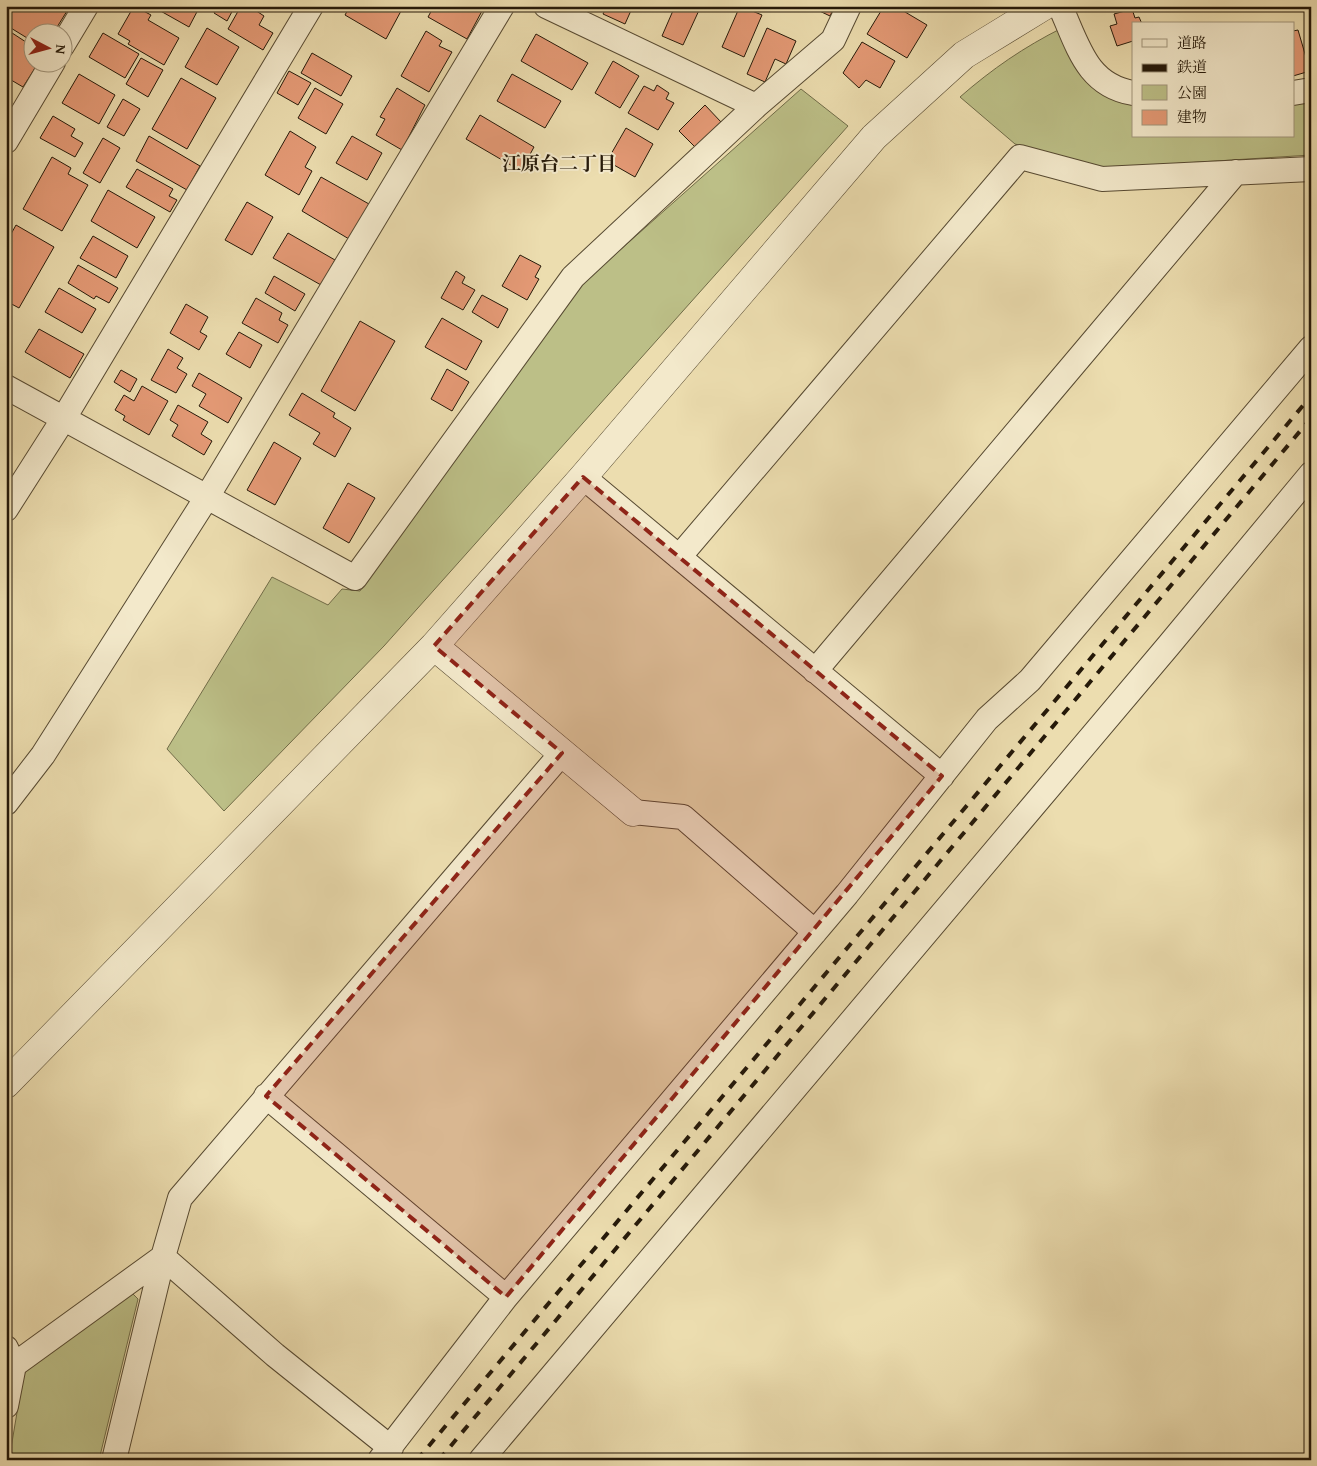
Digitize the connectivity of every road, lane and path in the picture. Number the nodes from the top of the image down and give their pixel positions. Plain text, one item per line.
1 (86, 6) edge
2 (311, 6) edge
3 (502, 6) edge
4 (546, 6) edge
5 (850, 6) edge
6 (1044, 6) edge
7 (1060, 6) edge
8 (72, 29) edge
9 (46, 72) edge
10 (1311, 90) edge
11 (1132, 93) edge
12 (1294, 93) edge
13 (756, 106) junction
14 (6, 141) edge
15 (1311, 169) edge
16 (1236, 172) junction
17 (1311, 348) edge
18 (6, 387) edge
19 (64, 418) junction
20 (1311, 474) edge
21 (583, 477) junction
22 (207, 497) junction
23 (6, 509) edge
24 (679, 557) junction
25 (434, 646) junction
26 (815, 671) junction
27 (562, 753) junction
28 (942, 776) junction
29 (6, 803) edge
30 (634, 812) joint
31 (815, 932) junction
32 (6, 1084) edge
33 (266, 1096) junction
34 (163, 1257) junction
35 (506, 1297) junction
36 (9, 1360) edge
37 (6, 1406) edge
38 (390, 1454) edge
39 (114, 1460) edge
40 (481, 1460) edge

1 - 8 street
2 - 19 street
3 - 22 street
4 - 13 street
5 - 13 street
6 - 21 street
7 - 11 street
9 - 14 street
10 - 12 street
13 - 22 street
15 - 16 street
16 - 24 street
16 - 26 street
17 - 28 street
18 - 19 street
19 - 22 street
19 - 23 street
20 - 40 street
21 - 24 street
21 - 25 street
22 - 29 street
24 - 26 street
25 - 27 street
25 - 32 street
26 - 28 street
27 - 30 street
27 - 33 street
28 - 31 street
30 - 31 street
31 - 35 street
33 - 34 street
33 - 35 street
34 - 36 street
34 - 38 street
34 - 39 street
35 - 38 street
36 - 37 street

